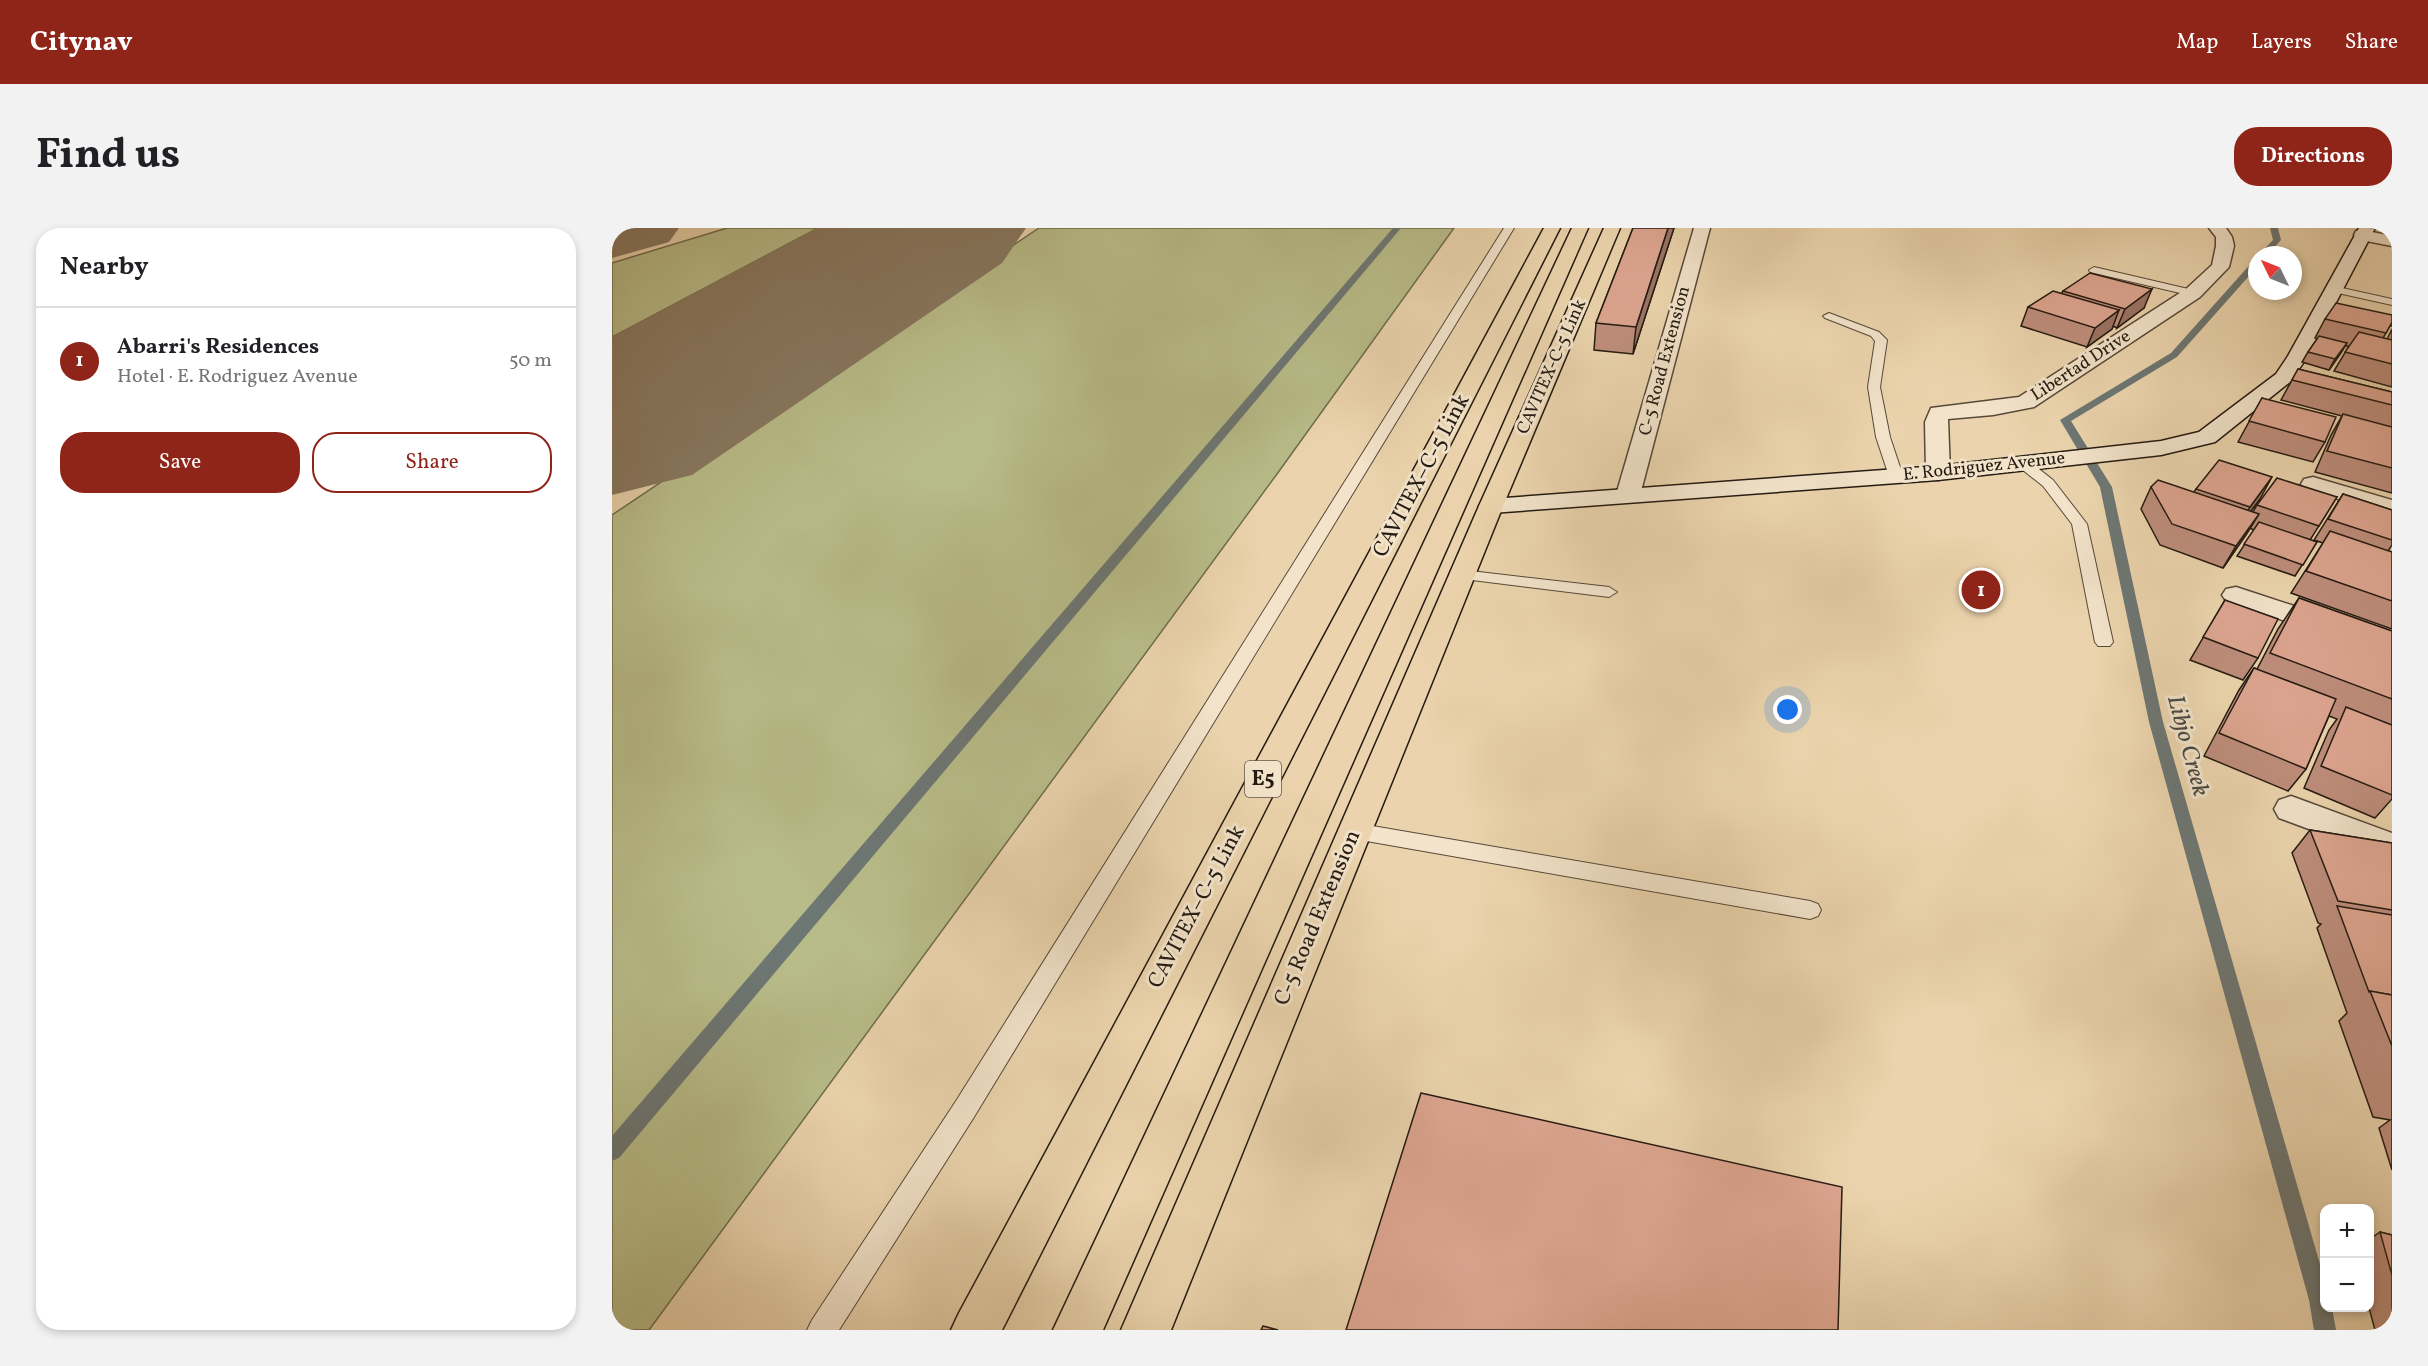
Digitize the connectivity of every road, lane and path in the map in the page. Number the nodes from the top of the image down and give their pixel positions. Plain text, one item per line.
1 (1509, 228) edge
2 (1551, 228) edge
3 (1580, 228) edge
4 (1612, 228) edge
5 (1702, 228) edge
6 (2217, 228) edge
7 (2364, 231) edge
8 (2392, 241) edge
9 (2094, 270) dead end
10 (2334, 289) junction
11 (2193, 293) junction
12 (2392, 302) edge
13 (1829, 316) dead end
14 (2027, 463) junction
15 (1938, 473) junction
16 (1896, 476) junction
17 (2313, 484) dead end
18 (1628, 495) junction
19 (1491, 506) junction
20 (2392, 508) edge
21 (1462, 575) junction
22 (1609, 592) dead end
23 (2236, 595) dead end
24 (2104, 642) dead end
25 (2392, 648) edge
26 (2291, 809) dead end
27 (1355, 831) junction
28 (2392, 848) edge
29 (1810, 910) dead end
30 (822, 1330) edge
31 (975, 1330) edge
32 (1078, 1330) edge
33 (1146, 1330) edge

1 - 30 lane
2 - 31 main road, CAVITEX–C-5 Link / E5
3 - 32 main road, CAVITEX–C-5 Link
4 - 19 main road, CAVITEX-C-5 Link
5 - 18 street, C-5 Road Extension
6 - 11 street, Libertad Drive
7 - 8 street
7 - 10 street, E. Rodriguez Avenue
9 - 11 lane
10 - 12 lane
10 - 14 street, E. Rodriguez Avenue
11 - 15 street, Libertad Drive
13 - 16 lane
14 - 15 street, E. Rodriguez Avenue
14 - 24 lane
15 - 16 street, E. Rodriguez Avenue
16 - 18 street, E. Rodriguez Avenue
17 - 20 street
18 - 19 street, E. Rodriguez Avenue
19 - 21 main road, C-5 Road Extension
21 - 22 lane
21 - 27 main road, C-5 Road Extension
23 - 25 street
26 - 28 street
27 - 29 lane
27 - 33 main road, C-5 Road Extension

